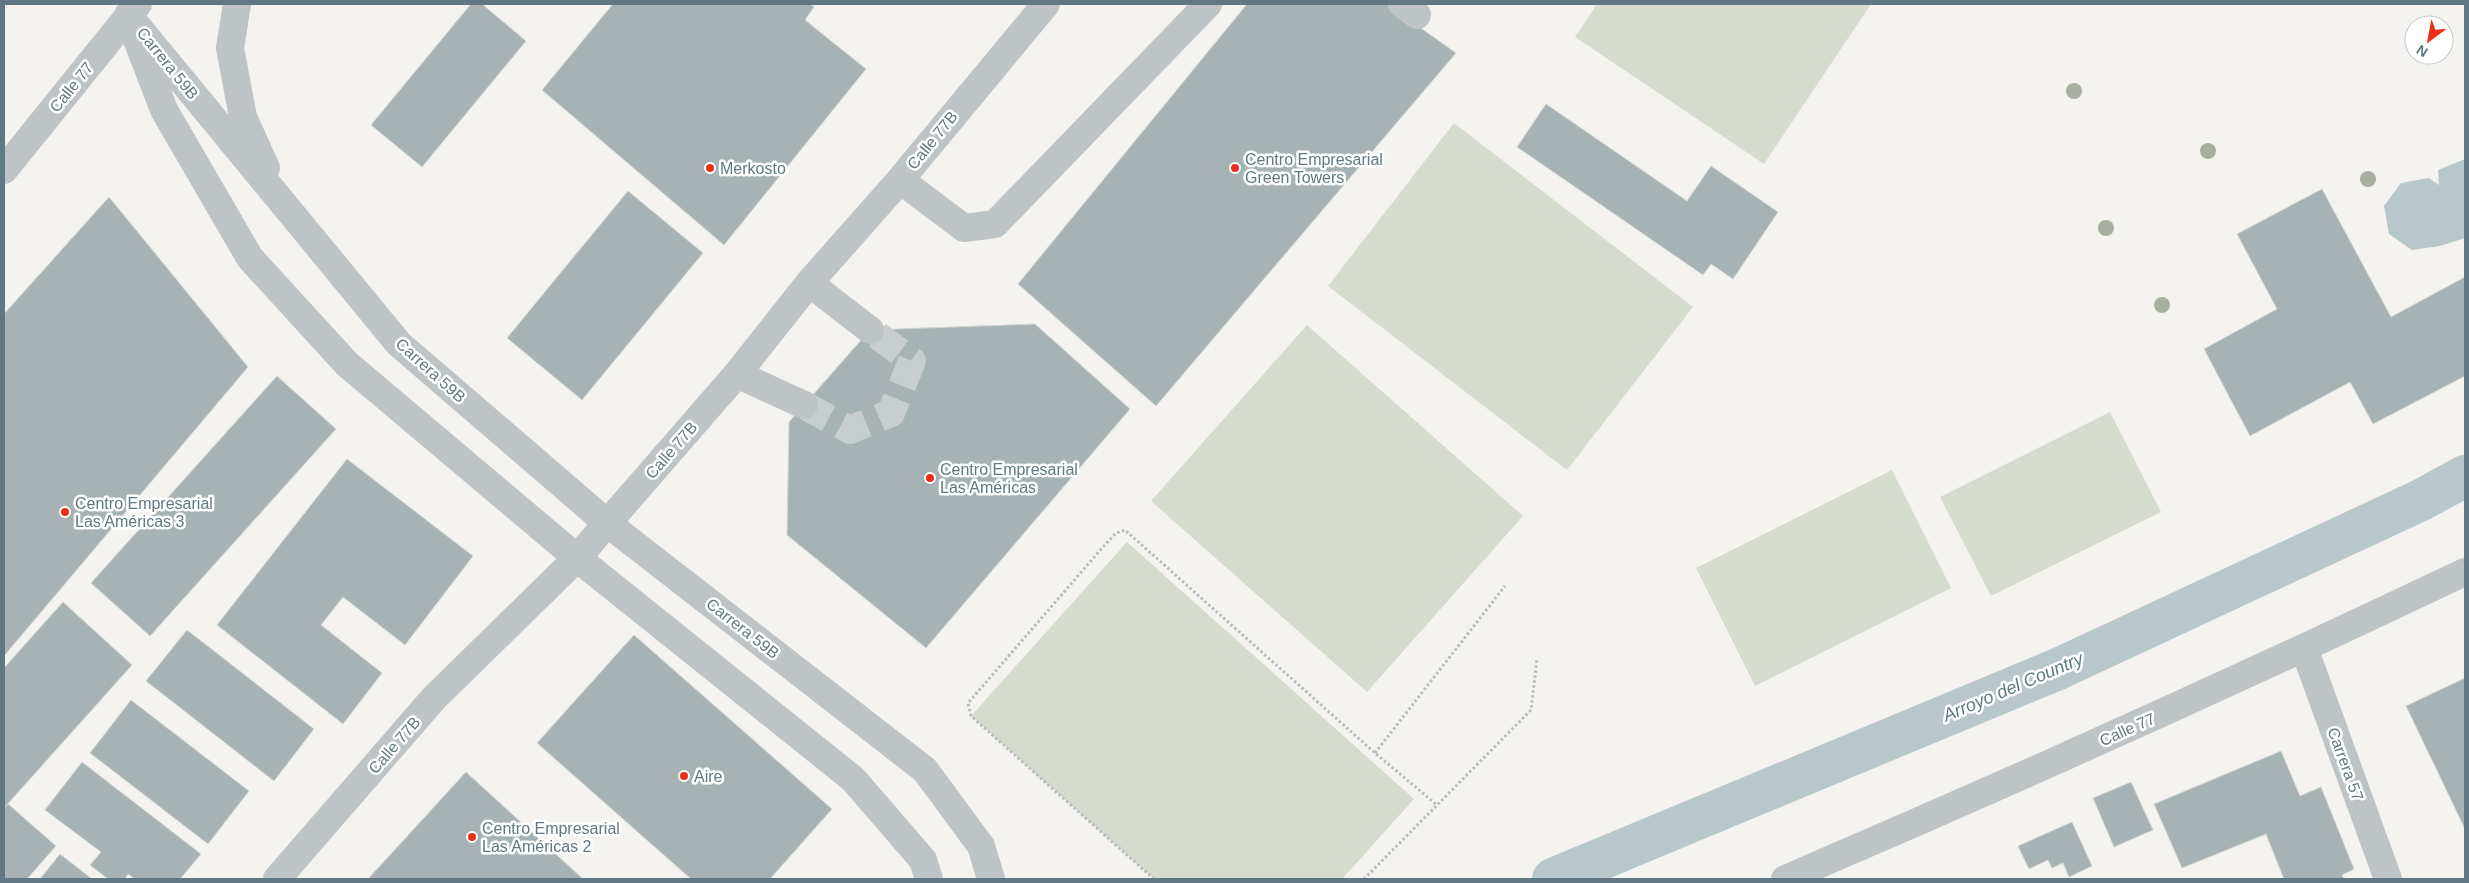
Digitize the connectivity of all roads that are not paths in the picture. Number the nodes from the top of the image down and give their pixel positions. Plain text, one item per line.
1 (237, 4) edge
2 (1046, 4) edge
3 (1208, 4) edge
4 (129, 8) edge
5 (4, 170) edge
6 (900, 180) junction
7 (283, 204) junction
8 (809, 283) junction
9 (870, 330) tunnel mouth
10 (737, 374) junction
11 (804, 405) tunnel mouth
12 (607, 523) junction
13 (577, 558) junction
14 (2465, 572) edge
15 (2304, 648) junction
16 (277, 879) edge
17 (929, 879) edge
18 (991, 879) edge
19 (1785, 879) edge
20 (2388, 879) edge

1 - 7 street
2 - 6 street, Calle 77B
3 - 6 street
4 - 5 street, Calle 77
4 - 7 street, Carrera 59B
4 - 13 street, Carrera 59B
6 - 8 street, Calle 77B
7 - 12 street, Carrera 59B
8 - 9 street
8 - 10 street, Calle 77B
10 - 11 street
10 - 12 street, Calle 77B
12 - 13 street, Calle 77B
12 - 18 street, Carrera 59B
13 - 16 street, Calle 77B
13 - 17 street, Carrera 59B
14 - 15 street, Calle 77
15 - 19 street, Calle 77
15 - 20 street, Carrera 57

